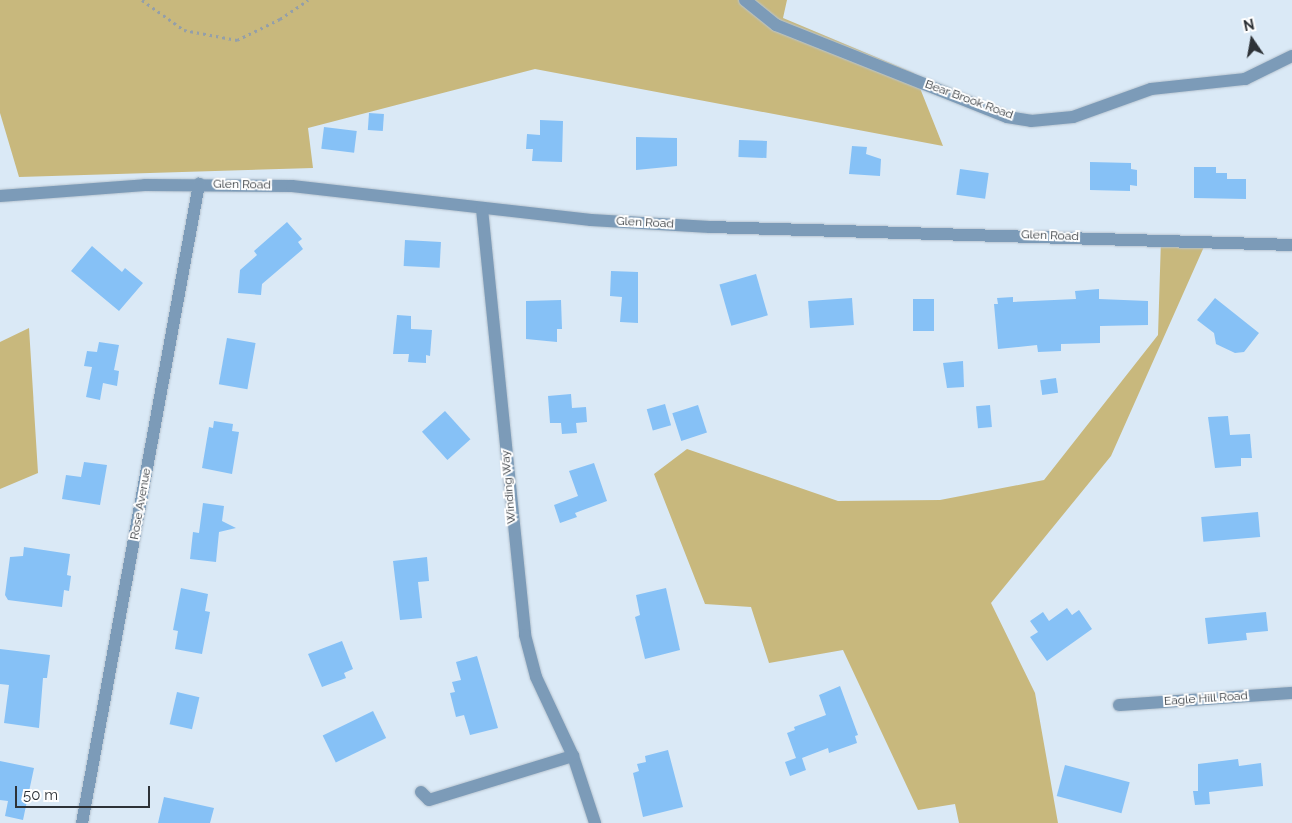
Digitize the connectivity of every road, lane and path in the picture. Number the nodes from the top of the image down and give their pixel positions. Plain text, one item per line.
1 (142, 0) edge
2 (308, 0) edge
3 (745, 0) edge
4 (1292, 56) edge
5 (199, 184) junction
6 (0, 196) edge
7 (482, 209) junction
8 (1292, 247) edge
9 (1292, 693) edge
10 (1119, 705) dead end
11 (572, 756) junction
12 (421, 792) dead end
13 (82, 823) edge
14 (595, 823) edge

1 - 2 path
3 - 4 street, Bear Brook Road
5 - 6 street, Glen Road
5 - 7 street, Glen Road
5 - 13 street, Rose Avenue
7 - 8 street, Glen Road
7 - 11 street, Winding Way
9 - 10 street, Eagle Hill Road
11 - 12 street
11 - 14 street, Winding Way

